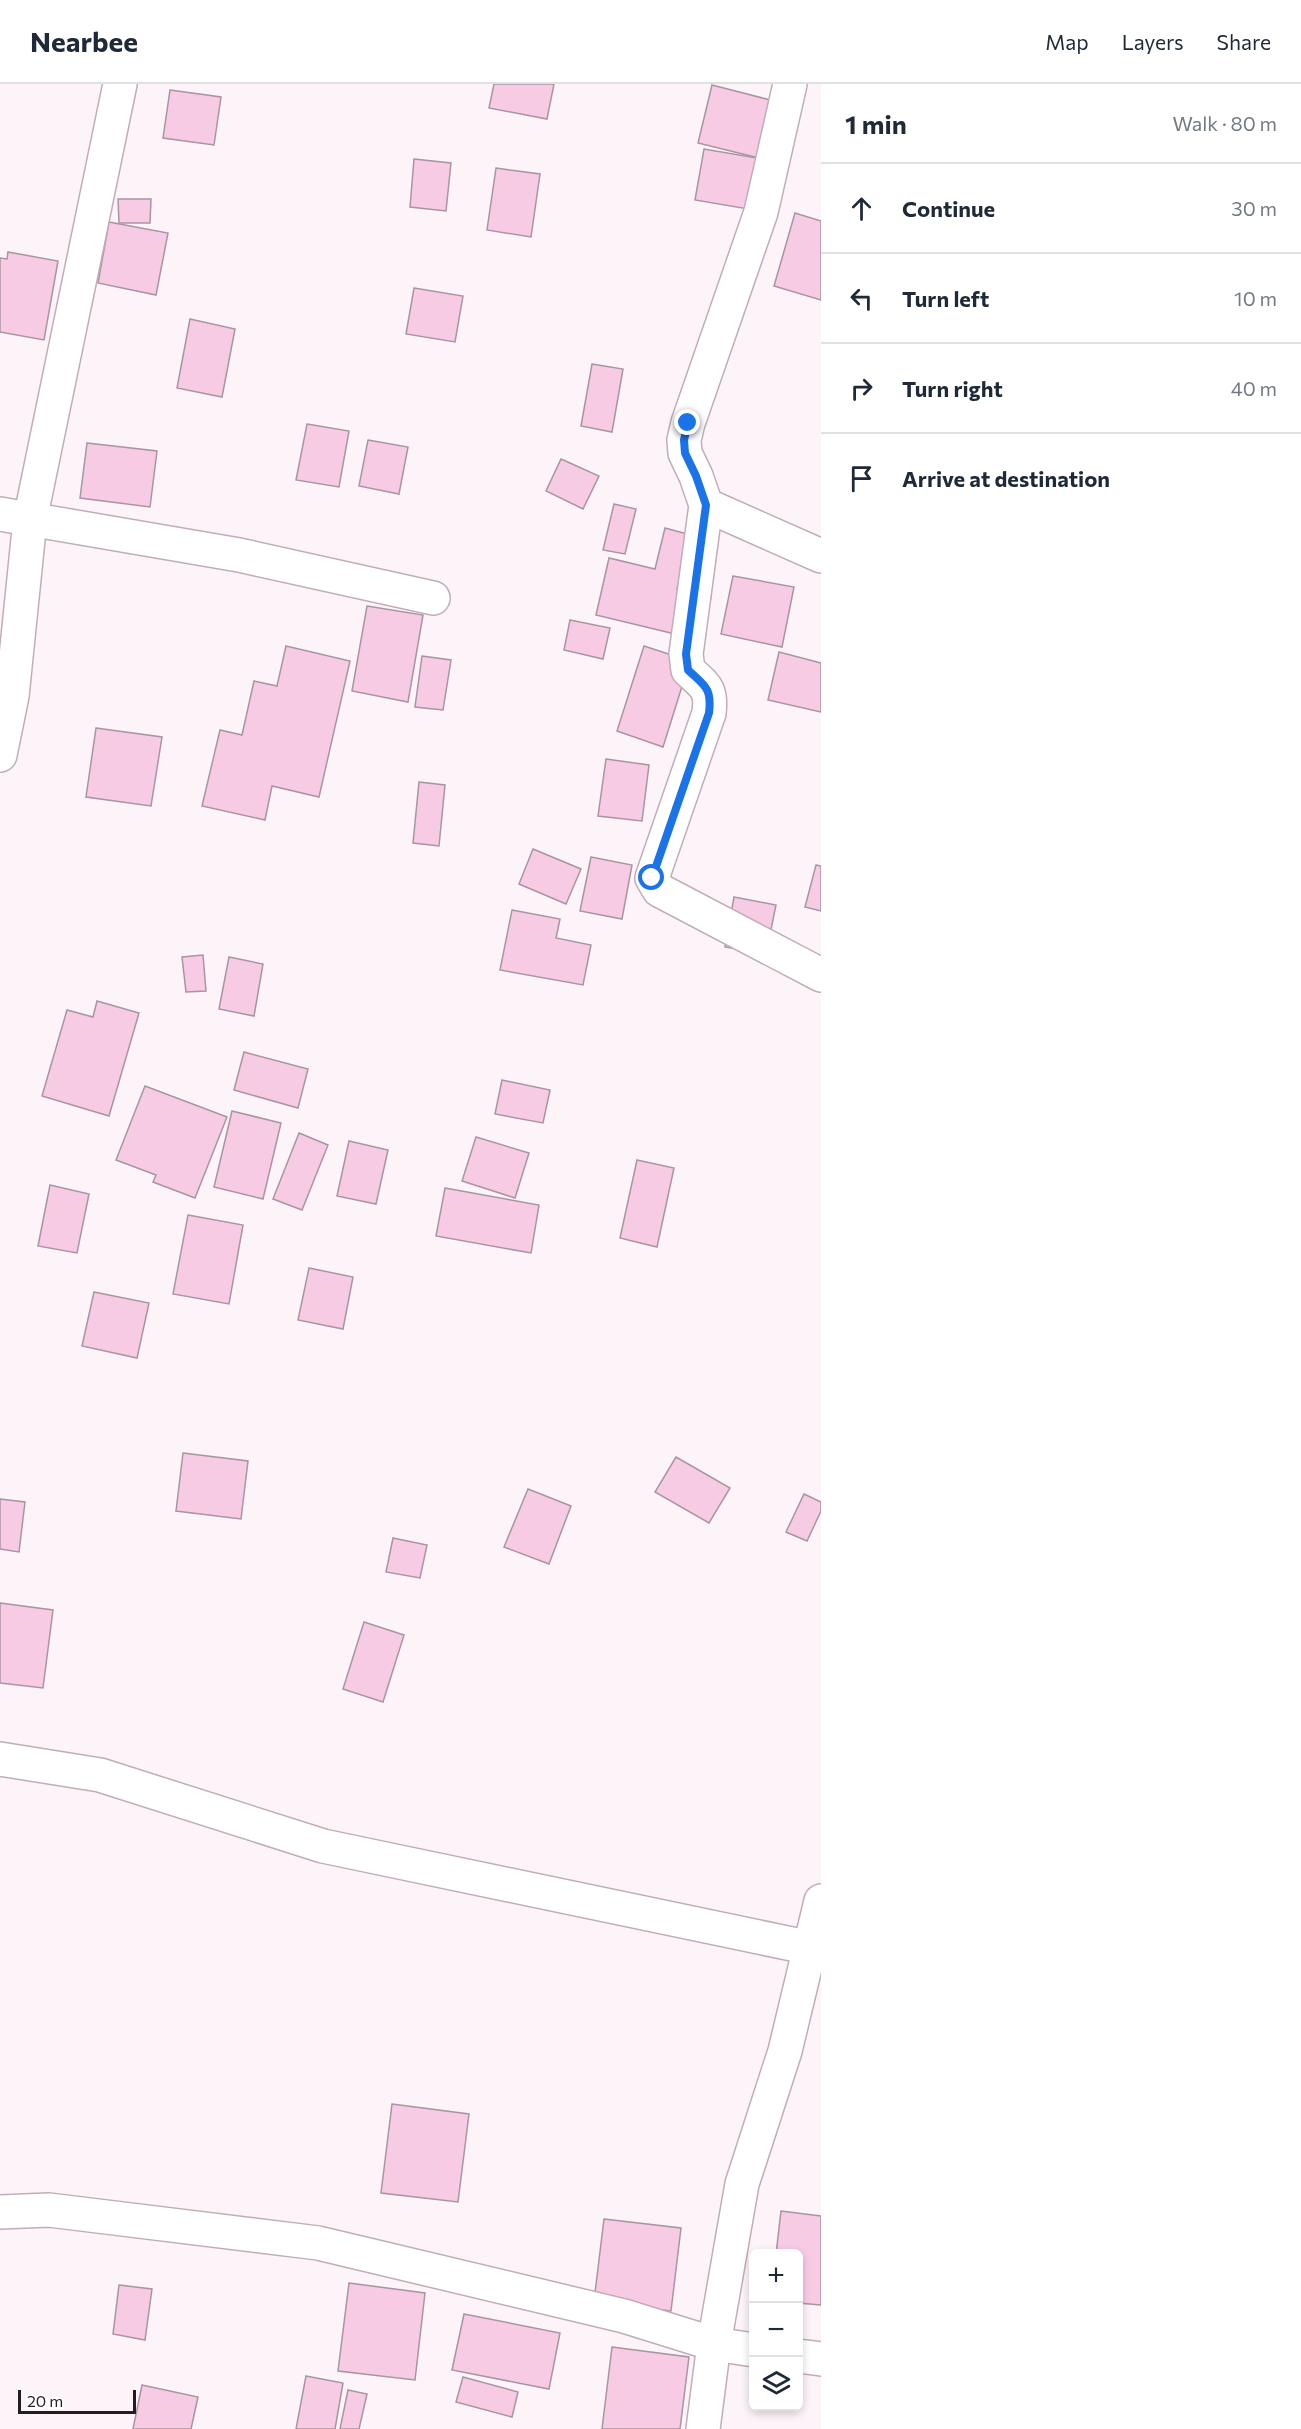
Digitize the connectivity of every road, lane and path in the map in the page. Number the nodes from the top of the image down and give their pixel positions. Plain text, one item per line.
1 (120, 84) edge
2 (790, 84) edge
3 (706, 505) junction
4 (15, 517) edge
5 (821, 556) edge
6 (433, 598) dead end
7 (0, 755) edge
8 (821, 975) edge
9 (0, 1759) edge
10 (821, 1901) edge
11 (810, 1948) junction
12 (0, 2212) edge
13 (714, 2344) junction
14 (749, 2349) edge
15 (803, 2357) edge
16 (821, 2359) edge
17 (703, 2429) edge

1 - 4 street
2 - 3 street
3 - 5 street
3 - 8 street
4 - 6 street
4 - 7 street
9 - 11 street
10 - 11 street
11 - 13 street
12 - 13 street
13 - 14 street
13 - 17 street
15 - 16 street

